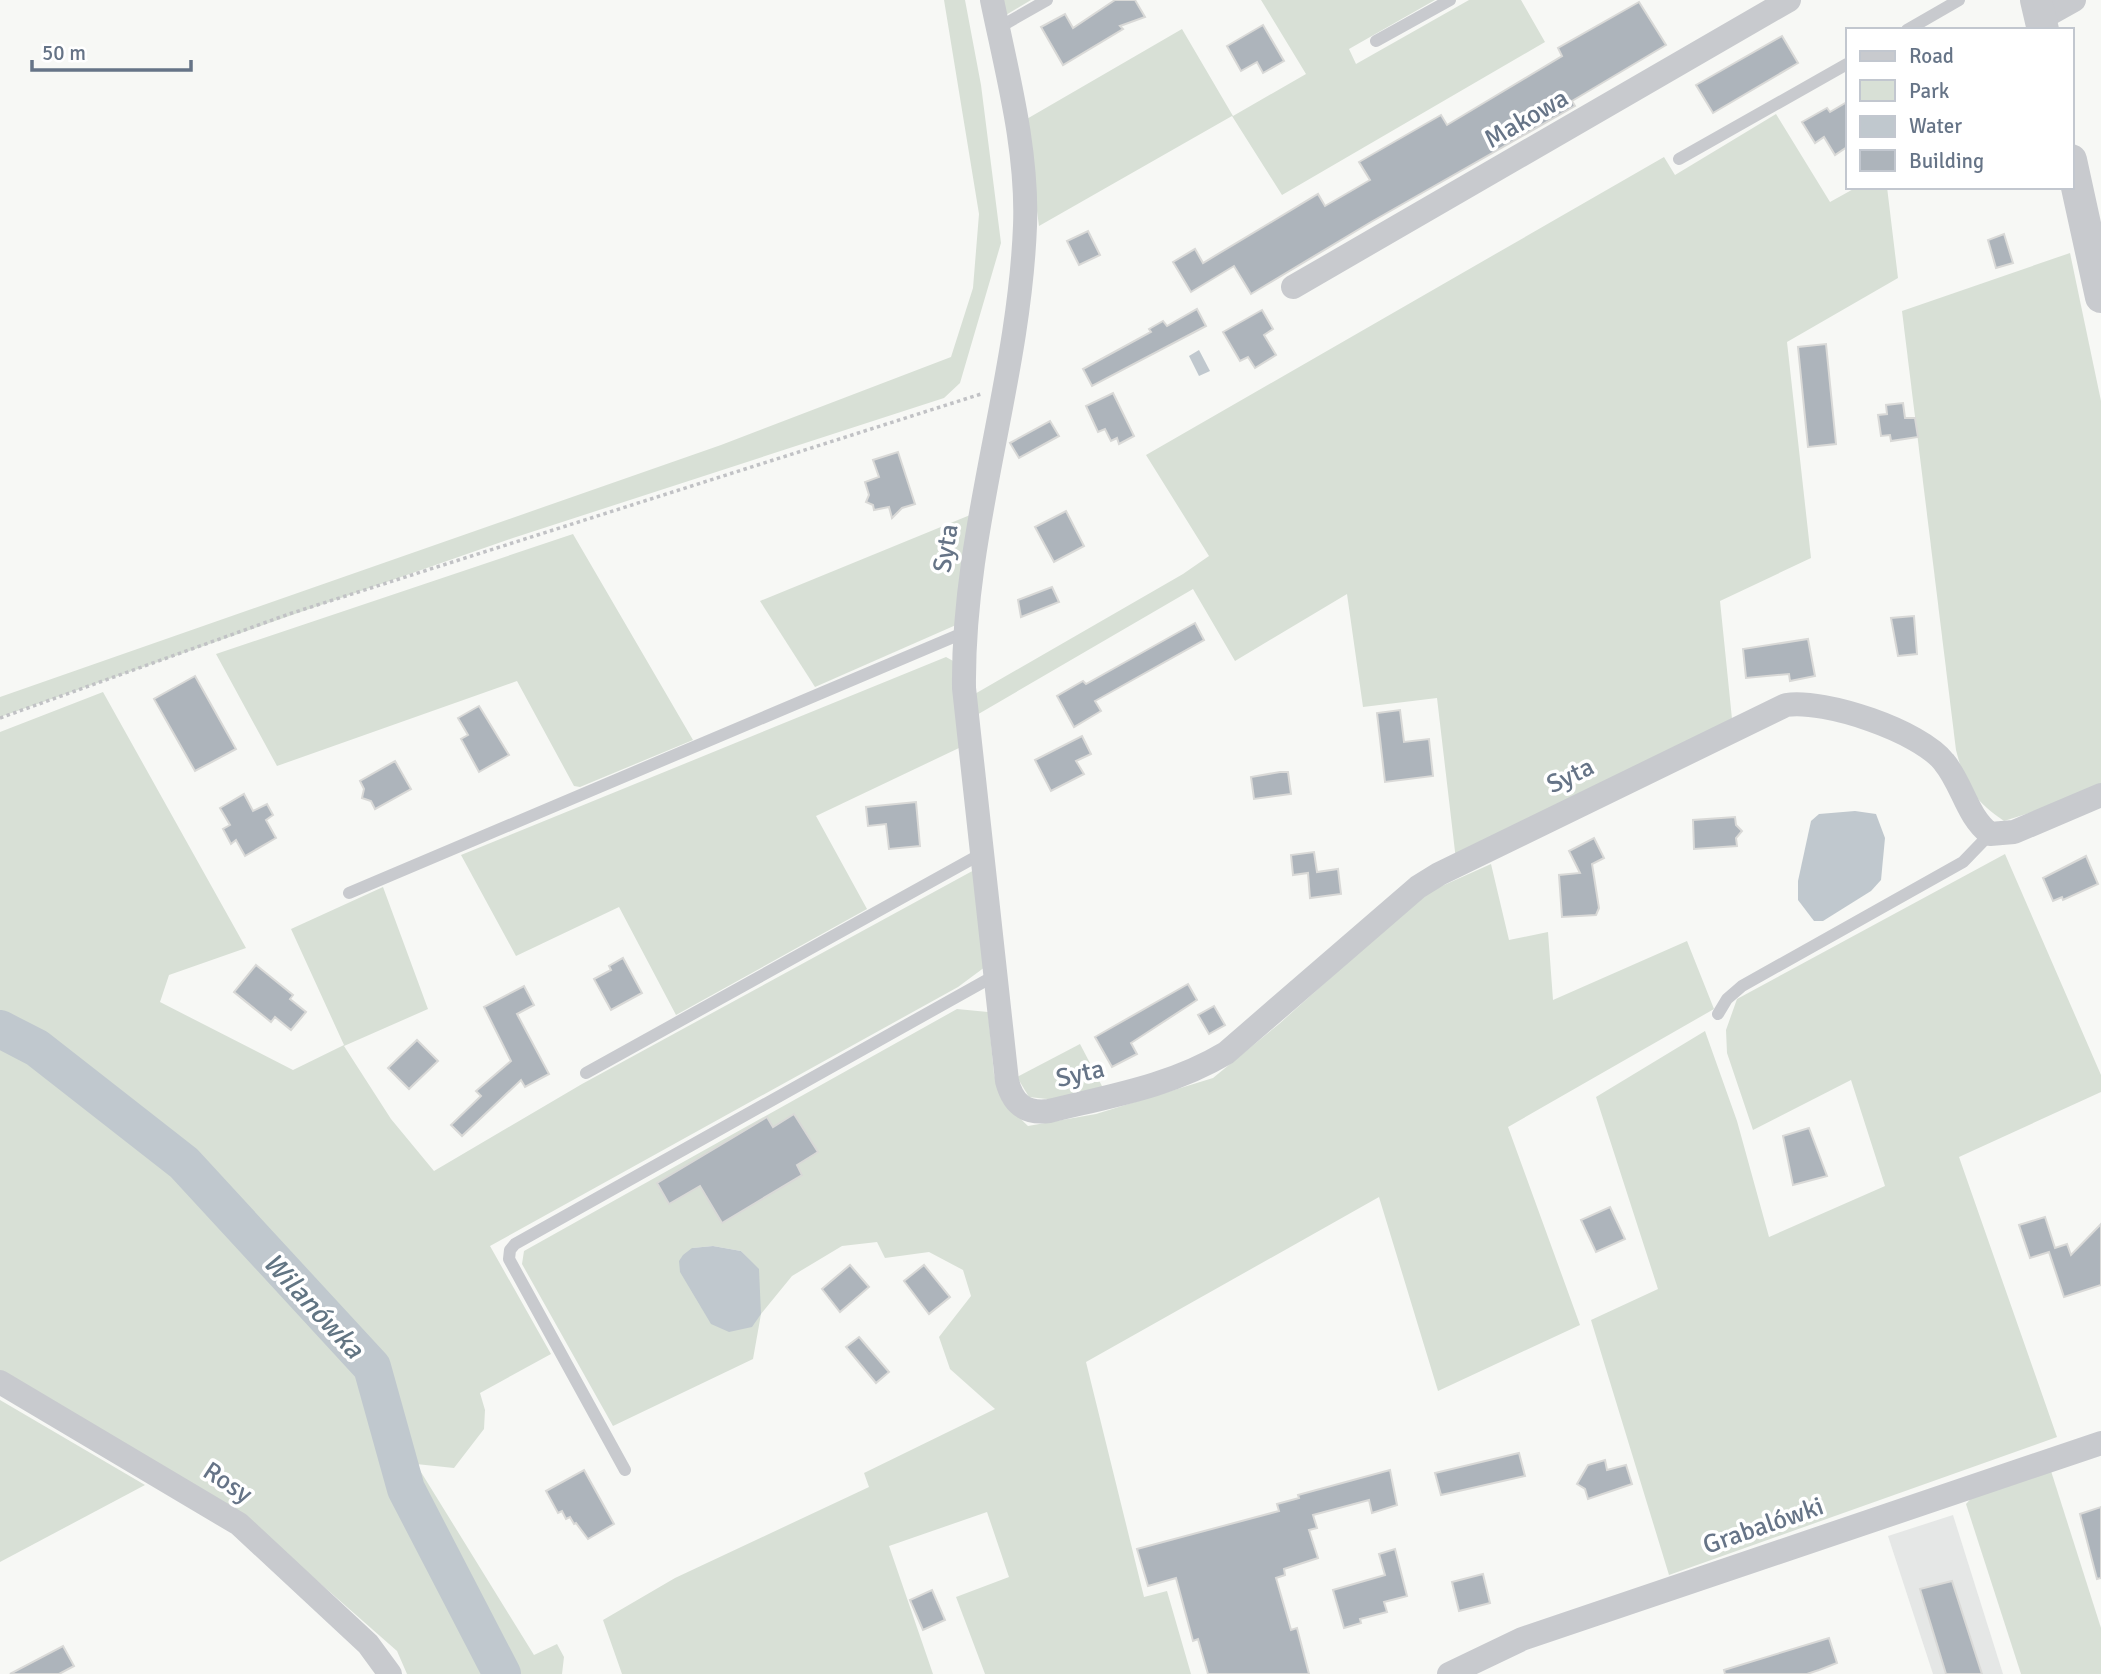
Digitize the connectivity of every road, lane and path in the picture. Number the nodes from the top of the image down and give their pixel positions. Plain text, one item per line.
1 (992, 0) edge
2 (1047, 0) edge
3 (1450, 0) edge
4 (1789, 0) edge
5 (1959, 0) edge
6 (2074, 0) edge
7 (2040, 16) edge
8 (998, 28) junction
9 (1910, 28) edge
10 (1376, 41) dead end
11 (1846, 65) edge
12 (1679, 159) dead end
13 (2073, 169) edge
14 (1293, 287) dead end
15 (2101, 297) edge
16 (1006, 386) junction
17 (963, 633) junction
18 (0, 718) edge
19 (2101, 795) edge
20 (1990, 834) junction
21 (981, 854) junction
22 (349, 893) dead end
23 (994, 976) junction
24 (1718, 1014) dead end
25 (586, 1073) dead end
26 (0, 1382) edge
27 (2101, 1443) edge
28 (625, 1470) dead end
29 (390, 1674) edge
30 (1449, 1674) edge

1 - 8 street, Syta
2 - 8 lane
3 - 10 lane
4 - 14 street, Makowa
5 - 9 lane
6 - 7 street
8 - 16 street, Syta
11 - 12 lane
13 - 15 street
16 - 17 street, Syta
16 - 18 path
17 - 21 street, Syta
17 - 22 lane
19 - 20 street
20 - 23 street, Syta
20 - 24 lane
21 - 23 street, Syta
21 - 25 lane
23 - 28 lane
26 - 29 street, Rosy
27 - 30 street, Grabalówki

